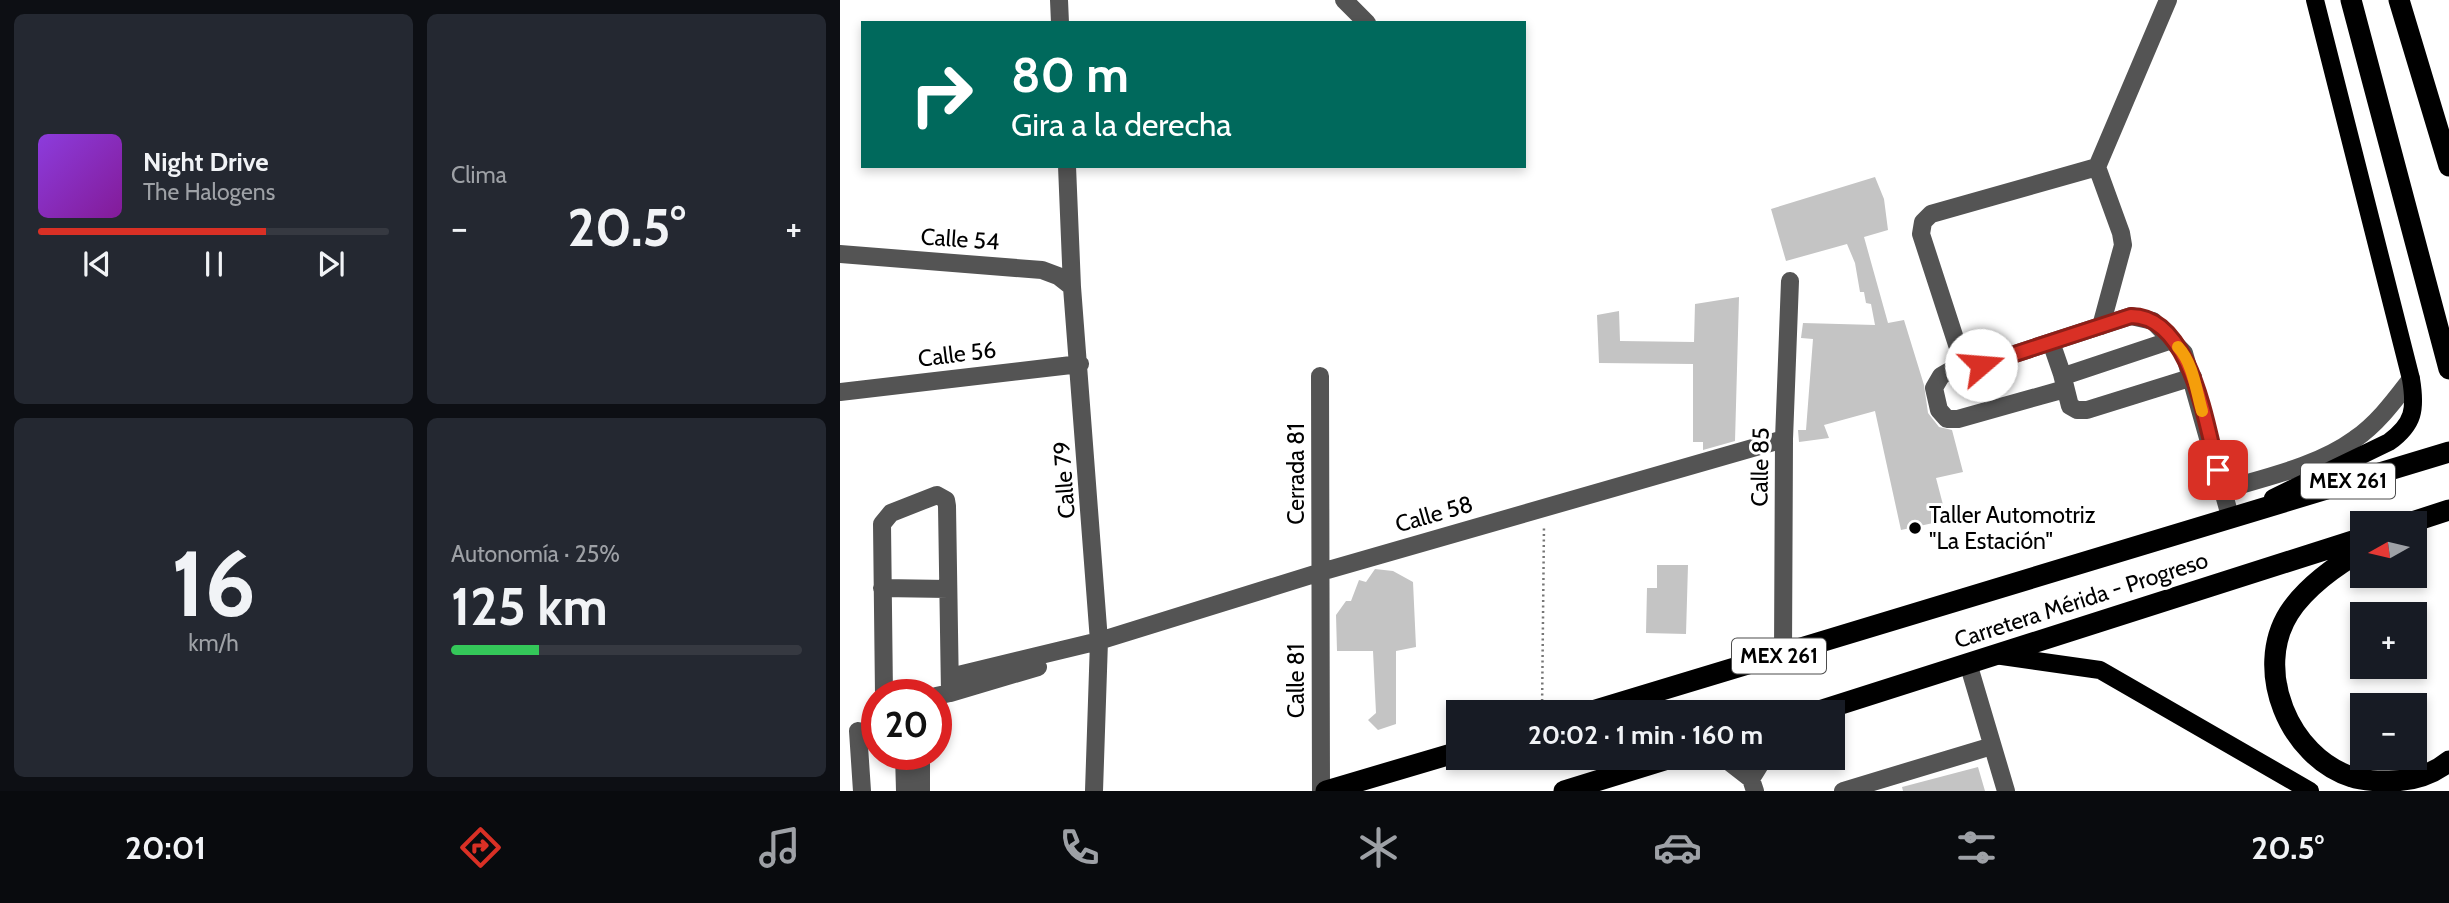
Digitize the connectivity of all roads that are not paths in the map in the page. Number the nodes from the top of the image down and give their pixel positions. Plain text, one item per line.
1 (1059, 0) edge
2 (1344, 0) edge
3 (2168, 0) edge
4 (2315, 0) edge
5 (2351, 0) edge
6 (2402, 0) edge
7 (1060, 21) edge
8 (1365, 21) edge
9 (2448, 150) edge
10 (2097, 167) junction
11 (1067, 168) edge
12 (840, 254) edge
13 (1790, 281) dead end
14 (1072, 287) junction
15 (2101, 326) junction
16 (2172, 340) junction
17 (2052, 342) junction
18 (1965, 362) junction
19 (1080, 364) junction
20 (2449, 369) edge
21 (1320, 376) dead end
22 (2193, 377) junction
23 (2412, 379) junction
24 (2064, 382) junction
25 (840, 392) edge
26 (1784, 439) junction
27 (2449, 452) edge
28 (2223, 490) junction
29 (2449, 510) edge
30 (2239, 513) junction
31 (2427, 518) edge
32 (2350, 542) edge
33 (2350, 560) edge
34 (1321, 572) junction
35 (882, 588) junction
36 (948, 589) junction
37 (1099, 646) junction
38 (1783, 654) junction
39 (1995, 655) junction
40 (1968, 663) junction
41 (884, 679) edge
42 (945, 679) edge
43 (952, 687) edge
44 (1629, 700) edge
45 (1845, 703) edge
46 (858, 731) dead end
47 (1992, 746) junction
48 (1446, 755) edge
49 (2449, 761) edge
50 (904, 770) edge
51 (921, 770) edge
52 (1632, 770) edge
53 (1737, 770) edge
54 (1753, 785) edge
55 (2303, 789) edge
56 (862, 791) edge
57 (905, 791) edge
58 (921, 791) edge
59 (1094, 791) edge
60 (1324, 791) edge
61 (1564, 791) edge
62 (1843, 791) edge
63 (2006, 791) edge

1 - 7 street
2 - 8 street
3 - 10 street
4 - 23 main road
5 - 20 highway
6 - 9 highway
10 - 15 street
10 - 18 street
11 - 14 street, Calle 79
12 - 14 street, Calle 54
13 - 26 street, Calle 85
14 - 19 street, Calle 79
15 - 16 street
15 - 17 street
16 - 22 street
16 - 24 street
17 - 18 street
17 - 24 street
18 - 24 street
19 - 25 street, Calle 56
19 - 37 street, Calle 79
21 - 34 street, Cerrada 81
22 - 24 street
22 - 28 street
23 - 28 street
23 - 30 main road
26 - 34 street, Calle 58
26 - 38 street, Calle 85
27 - 30 highway, Carretera Mérida - Progreso / MEX 261
28 - 30 street
29 - 31 highway
30 - 38 highway, Carretera Mérida - Progreso / MEX 261
32 - 39 highway, Carretera Mérida - Progreso / MEX 261
33 - 49 highway
34 - 37 street, Calle 58
34 - 60 street, Calle 81
35 - 36 street
35 - 36 street
35 - 41 street
36 - 42 street
37 - 43 street, Calle 58
37 - 59 street, Calle 79
38 - 44 highway, Carretera Mérida - Progreso / MEX 261
39 - 40 highway, Carretera Mérida - Progreso / MEX 261
39 - 55 main road
40 - 45 highway, Carretera Mérida - Progreso / MEX 261
40 - 47 street
46 - 56 street
47 - 62 street
47 - 63 street
48 - 60 highway
50 - 57 street
51 - 58 street
52 - 61 highway
53 - 54 street

